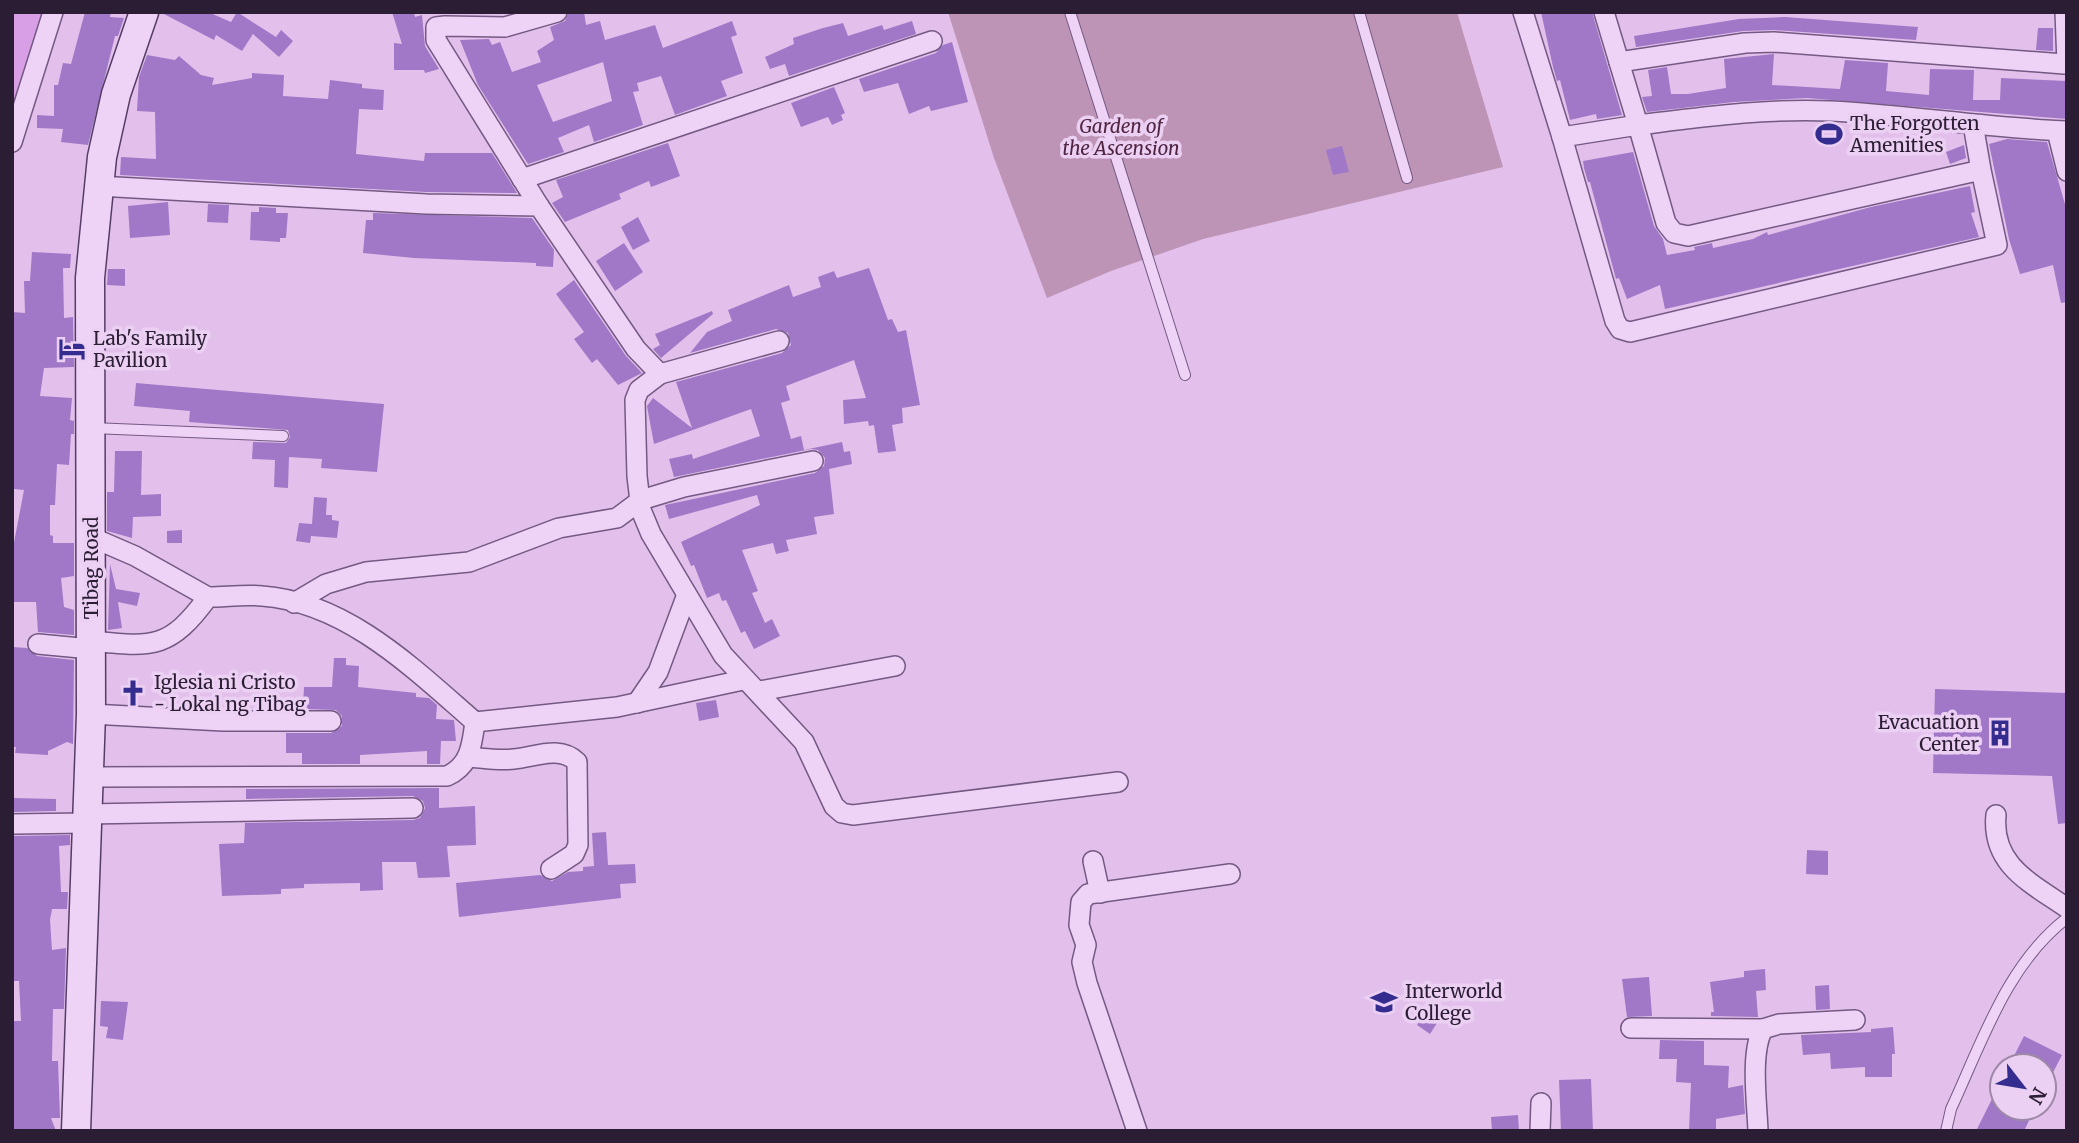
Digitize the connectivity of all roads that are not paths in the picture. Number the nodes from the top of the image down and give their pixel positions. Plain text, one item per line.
1 (53, 12) edge
2 (144, 12) edge
3 (557, 12) edge
4 (1070, 12) edge
5 (1359, 12) edge
6 (1523, 12) edge
7 (1604, 12) edge
8 (2064, 12) edge
9 (429, 20) edge
10 (932, 41) dead end
11 (1619, 62) junction
12 (2066, 64) edge
13 (1973, 124) junction
14 (1638, 125) junction
15 (2062, 131) edge
16 (1562, 137) junction
17 (12, 142) edge
18 (1981, 170) junction
19 (2067, 171) edge
20 (1407, 178) dead end
21 (523, 179) junction
22 (98, 186) junction
23 (539, 206) junction
24 (779, 341) dead end
25 (660, 374) junction
26 (1185, 376) dead end
27 (92, 428) junction
28 (283, 436) dead end
29 (813, 461) dead end
30 (641, 500) junction
31 (91, 537) junction
32 (208, 597) junction
33 (686, 597) junction
34 (293, 603) junction
35 (38, 644) dead end
36 (91, 645) junction
37 (895, 666) dead end
38 (743, 680) junction
39 (760, 691) junction
40 (637, 704) junction
41 (91, 715) junction
42 (331, 721) dead end
43 (475, 722) junction
44 (469, 757) junction
45 (89, 777) junction
46 (1118, 782) dead end
47 (412, 808) dead end
48 (1996, 815) dead end
49 (87, 818) junction
50 (12, 824) edge
51 (1093, 861) dead end
52 (551, 869) dead end
53 (1230, 874) dead end
54 (1100, 893) junction
55 (2067, 908) edge
56 (2067, 918) edge
57 (1855, 1020) dead end
58 (1631, 1028) dead end
59 (1763, 1029) junction
60 (1541, 1103) dead end
61 (76, 1131) edge
62 (1137, 1131) edge
63 (1541, 1131) edge
64 (1758, 1131) edge
65 (1946, 1131) edge

1 - 17 street
2 - 22 street, Tibag Road
3 - 9 street
4 - 26 lane
5 - 20 lane
6 - 16 street
7 - 11 street
8 - 12 street
9 - 21 street
10 - 21 street
11 - 12 street
11 - 14 street
13 - 14 street
13 - 15 street
13 - 18 street
14 - 16 street
14 - 18 street
15 - 19 street
16 - 18 street
21 - 23 street
22 - 23 street
22 - 27 street, Tibag Road
23 - 25 street
24 - 25 street
25 - 30 street
27 - 28 lane
27 - 31 street, Tibag Road
29 - 30 street
30 - 33 street
30 - 34 street
31 - 32 street
31 - 36 street, Tibag Road
32 - 34 street
32 - 36 street
33 - 38 street
33 - 40 street
34 - 43 street
35 - 36 street
36 - 41 street, Tibag Road
37 - 39 street
38 - 39 street
38 - 40 street
39 - 46 street
40 - 43 street
41 - 42 street
41 - 45 street, Tibag Road
43 - 44 street
44 - 45 street
44 - 52 street
45 - 49 street, Tibag Road
47 - 49 street
48 - 55 street
49 - 50 street
49 - 61 street, Tibag Road
51 - 54 street
53 - 54 street
54 - 62 street
56 - 65 lane
57 - 59 street
58 - 59 street
59 - 64 street
60 - 63 street

